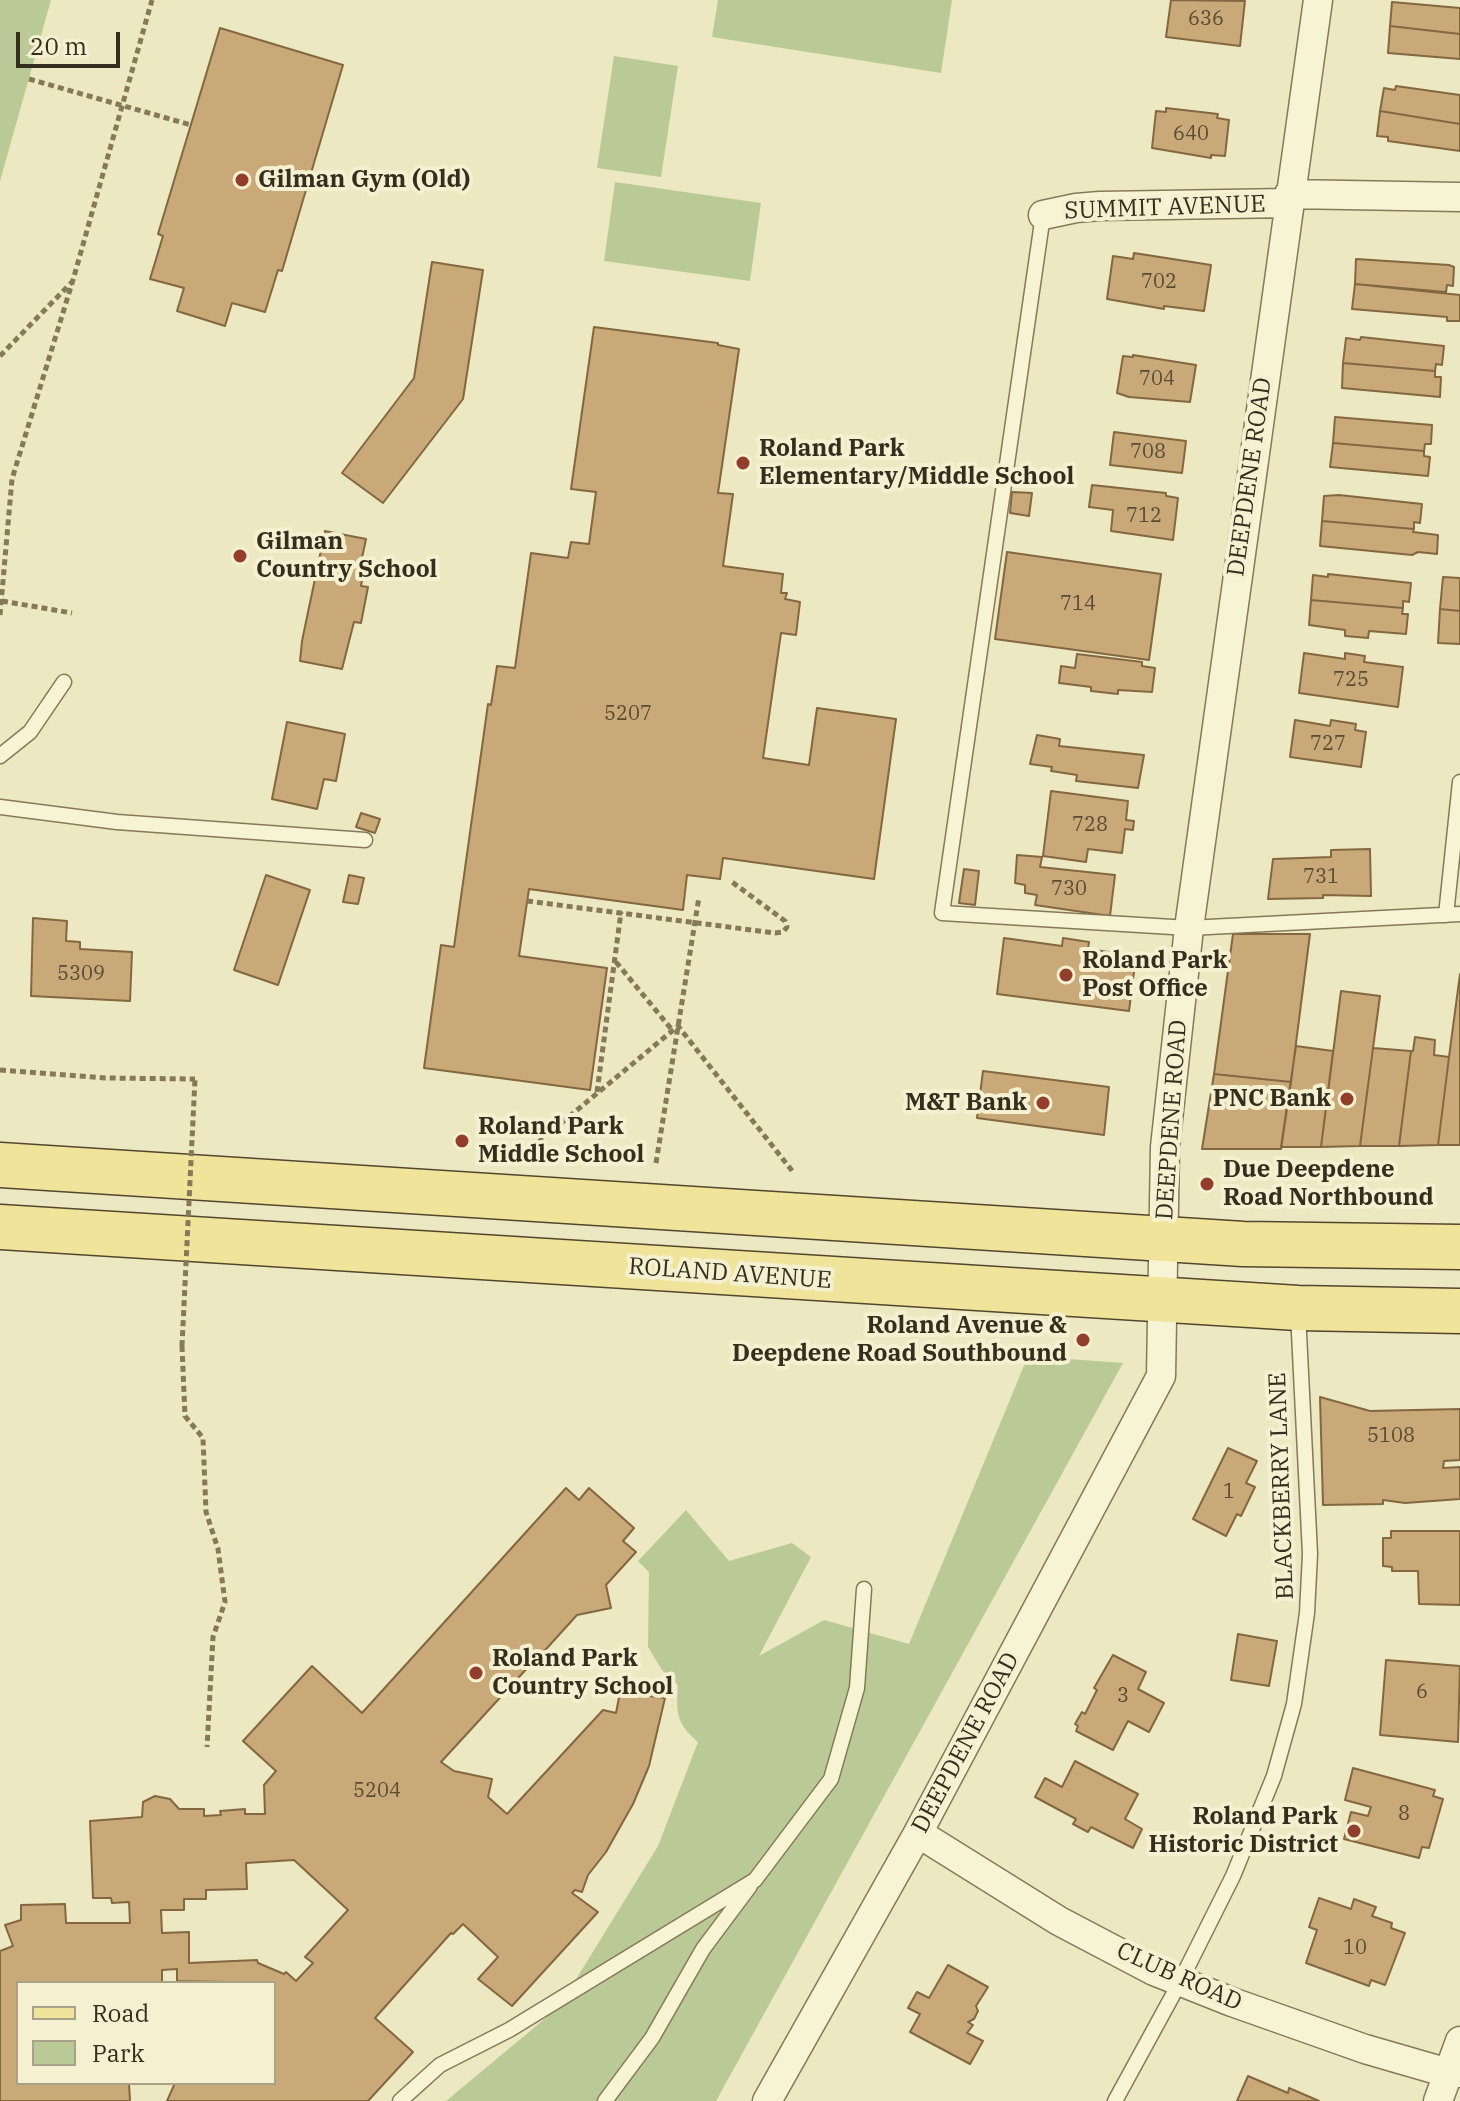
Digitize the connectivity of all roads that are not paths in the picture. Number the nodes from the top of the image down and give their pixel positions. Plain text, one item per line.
1 (1318, 0) edge
2 (1460, 197) edge
3 (1288, 199) junction
4 (1043, 215) joint
5 (64, 682) dead end
6 (0, 756) edge
7 (1460, 782) edge
8 (0, 807) edge
9 (365, 840) dead end
10 (1453, 914) edge
11 (1189, 928) junction
12 (0, 1165) edge
13 (0, 1227) edge
14 (1164, 1239) junction
15 (1460, 1247) edge
16 (1162, 1300) junction
17 (1298, 1308) junction
18 (1460, 1311) edge
19 (864, 1589) dead end
20 (918, 1833) junction
21 (755, 1880) junction
22 (1180, 1982) junction
23 (1460, 2041) edge
24 (1454, 2073) edge
25 (400, 2101) edge
26 (605, 2101) edge
27 (767, 2101) edge
28 (1115, 2101) edge
29 (1438, 2101) edge

1 - 3 street, DEEPDENE ROAD
2 - 3 street, SUMMIT AVENUE
3 - 4 street, SUMMIT AVENUE
3 - 11 street, DEEPDENE ROAD
4 - 11 lane
5 - 6 lane
7 - 10 lane
8 - 9 lane
10 - 11 lane
11 - 14 street, DEEPDENE ROAD
12 - 14 main road
13 - 16 main road, ROLAND AVENUE
14 - 15 main road
14 - 16 street, DEEPDENE ROAD
16 - 17 main road, ROLAND AVENUE
16 - 20 street, DEEPDENE ROAD
17 - 18 main road, ROLAND AVENUE
17 - 22 lane, BLACKBERRY LANE
19 - 21 lane
20 - 22 street, CLUB ROAD
20 - 27 street, DEEPDENE ROAD
21 - 25 lane
21 - 26 lane
22 - 24 street, CLUB ROAD
22 - 28 lane, BLACKBERRY LANE
23 - 24 street
24 - 29 street

